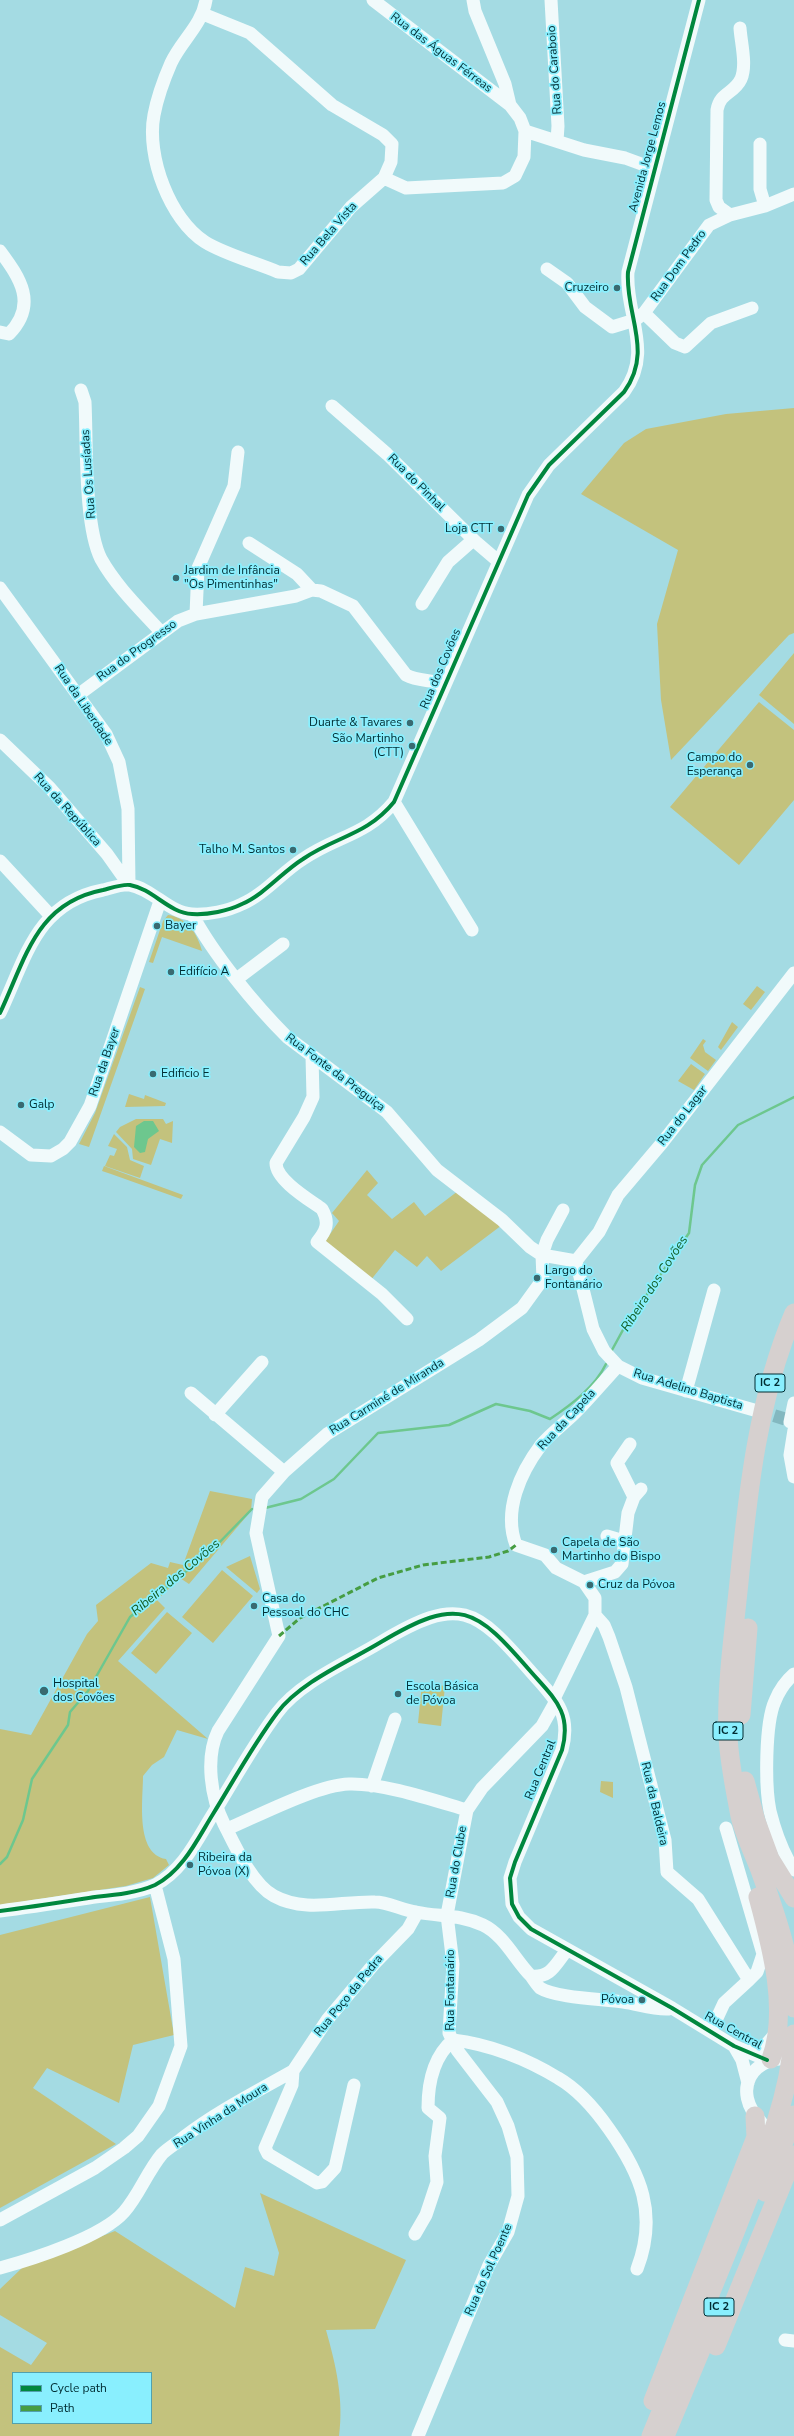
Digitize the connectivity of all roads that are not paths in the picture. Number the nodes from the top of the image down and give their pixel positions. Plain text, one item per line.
1 (206, 0) edge
2 (373, 0) edge
3 (473, 0) edge
4 (551, 0) edge
5 (699, 0) edge
6 (203, 14) junction
7 (740, 28) dead end
8 (510, 105) junction
9 (525, 131) junction
10 (557, 141) junction
11 (760, 144) dead end
12 (655, 169) junction
13 (384, 178) junction
14 (794, 194) edge
15 (765, 206) junction
16 (730, 215) junction
17 (0, 251) edge
18 (548, 269) dead end
19 (752, 308) dead end
20 (639, 316) junction
21 (0, 332) edge
22 (81, 390) dead end
23 (332, 406) dead end
24 (238, 452) dead end
25 (473, 540) junction
26 (249, 543) dead end
27 (498, 561) junction
28 (0, 588) edge
29 (312, 590) junction
30 (422, 604) dead end
31 (196, 614) junction
32 (161, 632) junction
33 (445, 685) junction
34 (78, 695) junction
35 (0, 740) edge
36 (394, 802) junction
37 (0, 861) edge
38 (129, 885) junction
39 (160, 901) junction
40 (192, 914) junction
41 (50, 915) junction
42 (472, 930) dead end
43 (283, 944) dead end
44 (794, 973) edge
45 (238, 978) junction
46 (0, 1013) edge
47 (312, 1056) junction
48 (0, 1132) edge
49 (563, 1210) dead end
50 (542, 1255) junction
51 (576, 1261) junction
52 (714, 1290) dead end
53 (794, 1313) edge
54 (407, 1319) dead end
55 (794, 1347) edge
56 (262, 1362) dead end
57 (618, 1366) junction
58 (686, 1391) junction
59 (191, 1394) dead end
60 (794, 1403) edge
61 (754, 1410) tunnel mouth
62 (216, 1415) junction
63 (792, 1430) edge
64 (630, 1444) dead end
65 (284, 1472) junction
66 (794, 1477) edge
67 (607, 1536) dead end
68 (624, 1541) junction
69 (589, 1580) junction
70 (595, 1615) junction
71 (794, 1674) edge
72 (555, 1700) junction
73 (396, 1719) dead end
74 (212, 1774) junction
75 (230, 1785) junction
76 (372, 1786) junction
77 (216, 1808) junction
78 (467, 1810) junction
79 (726, 1828) dead end
80 (227, 1829) junction
81 (749, 1842) junction
82 (770, 1859) junction
83 (794, 1870) edge
84 (155, 1885) junction
85 (794, 1898) edge
86 (0, 1911) edge
87 (417, 1913) junction
88 (447, 1915) junction
89 (794, 1932) edge
90 (567, 1950) junction
91 (531, 1976) junction
92 (749, 1980) junction
93 (794, 1999) edge
94 (672, 2008) junction
95 (794, 2008) edge
96 (711, 2031) junction
97 (786, 2033) edge
98 (453, 2040) junction
99 (734, 2046) junction
100 (747, 2052) junction
101 (794, 2058) edge
102 (769, 2060) junction
103 (293, 2071) junction
104 (748, 2083) junction
105 (354, 2085) dead end
106 (794, 2115) edge
107 (755, 2116) junction
108 (794, 2140) edge
109 (794, 2155) edge
110 (764, 2177) junction
111 (0, 2220) edge
112 (415, 2234) dead end
113 (0, 2268) edge
114 (636, 2270) dead end
115 (418, 2436) edge
116 (640, 2436) edge
117 (651, 2436) edge
118 (665, 2436) edge
119 (679, 2436) edge

1 - 6 street
2 - 8 street, Rua das Águas Férreas
3 - 8 street
4 - 10 street, Rua do Caraboio
5 - 12 street, Avenida Jorge Lemos
6 - 13 street
6 - 13 street, Rua Bela Vista
7 - 16 street
8 - 9 street
9 - 10 street
9 - 13 street
10 - 12 street
11 - 15 street
12 - 20 street, Avenida Jorge Lemos
14 - 15 street, Rua Dom Pedro
15 - 16 street, Rua Dom Pedro
16 - 20 street, Rua Dom Pedro
17 - 21 street
18 - 20 street
19 - 20 street
20 - 27 street, Rua dos Covões
22 - 32 street, Rua Os Lusíadas
23 - 25 street, Rua do Pinhal
24 - 31 street
25 - 27 street, Rua do Pinhal
25 - 30 street
26 - 29 street
27 - 33 street, Rua dos Covões
28 - 34 street, Rua da Liberdade
29 - 31 street, Rua do Progresso
29 - 33 street
31 - 32 street, Rua do Progresso
32 - 34 street, Rua do Progresso
33 - 36 street, Rua dos Covões
34 - 38 street, Rua da Liberdade
35 - 38 street, Rua da República
36 - 40 street, Rua dos Covões
36 - 42 street
37 - 41 street
38 - 39 street, Rua dos Covões
38 - 41 street
39 - 40 street, Rua dos Covões
39 - 48 street, Rua da Bayer
40 - 45 street, Rua Fonte da Preguiça
41 - 46 street
43 - 45 street
44 - 51 street, Rua do Lagar
45 - 47 street, Rua Fonte da Preguiça
47 - 50 street, Rua Fonte da Preguiça
47 - 54 street
49 - 50 street
50 - 51 street, Rua Fonte da Preguiça
50 - 65 street, Rua Carminé de Miranda
51 - 57 street, Rua Adelino Baptista
52 - 58 street
53 - 81 highway, IC 2
55 - 82 highway, IC 2
56 - 62 street
57 - 58 street, Rua Adelino Baptista
57 - 69 street, Rua da Capela
58 - 61 street, Rua Adelino Baptista
59 - 62 street
60 - 63 street
62 - 65 street
63 - 66 street
64 - 68 street
65 - 74 street, Rua Carminé de Miranda
67 - 68 street
68 - 69 street
69 - 70 street, Rua da Capela
70 - 72 street, Rua da Capela
70 - 92 street, Rua da Baldeira
71 - 83 street
72 - 75 street, Rua Central
72 - 78 street, Rua da Capela
72 - 90 street, Rua Central
73 - 76 street
74 - 75 street
74 - 77 street, Rua Carminé de Miranda
75 - 77 street, Rua Central
76 - 78 street
76 - 80 street
77 - 80 street
77 - 84 street, Rua Central
78 - 88 street, Rua do Clube
79 - 92 street
80 - 87 street
81 - 93 highway, IC 2
81 - 97 highway
82 - 85 highway
82 - 89 highway, IC 2
84 - 86 street
84 - 111 street
87 - 88 street
87 - 103 street, Rua Poço da Pedra
88 - 91 street
88 - 98 street, Rua Fontanário
90 - 91 street
90 - 94 street, Rua Central
91 - 94 street
92 - 96 street
93 - 95 highway, IC 2
94 - 96 street, Rua Central
96 - 99 street, Rua Central
97 - 100 street
97 - 102 highway
97 - 110 highway, IC 2
98 - 112 street
98 - 114 street
98 - 115 street, Rua do Sol Poente
99 - 100 street, Rua Central
99 - 104 street, Rua Central
100 - 102 street, Rua Central
101 - 102 street
102 - 104 street
103 - 105 street, Rua Poço da Pedra
103 - 113 street, Rua Vinha da Moura
104 - 107 street, Rua Central
106 - 110 highway, IC 2
107 - 108 street
107 - 116 highway
109 - 119 highway
110 - 117 highway, IC 2
110 - 118 highway, IC 2

